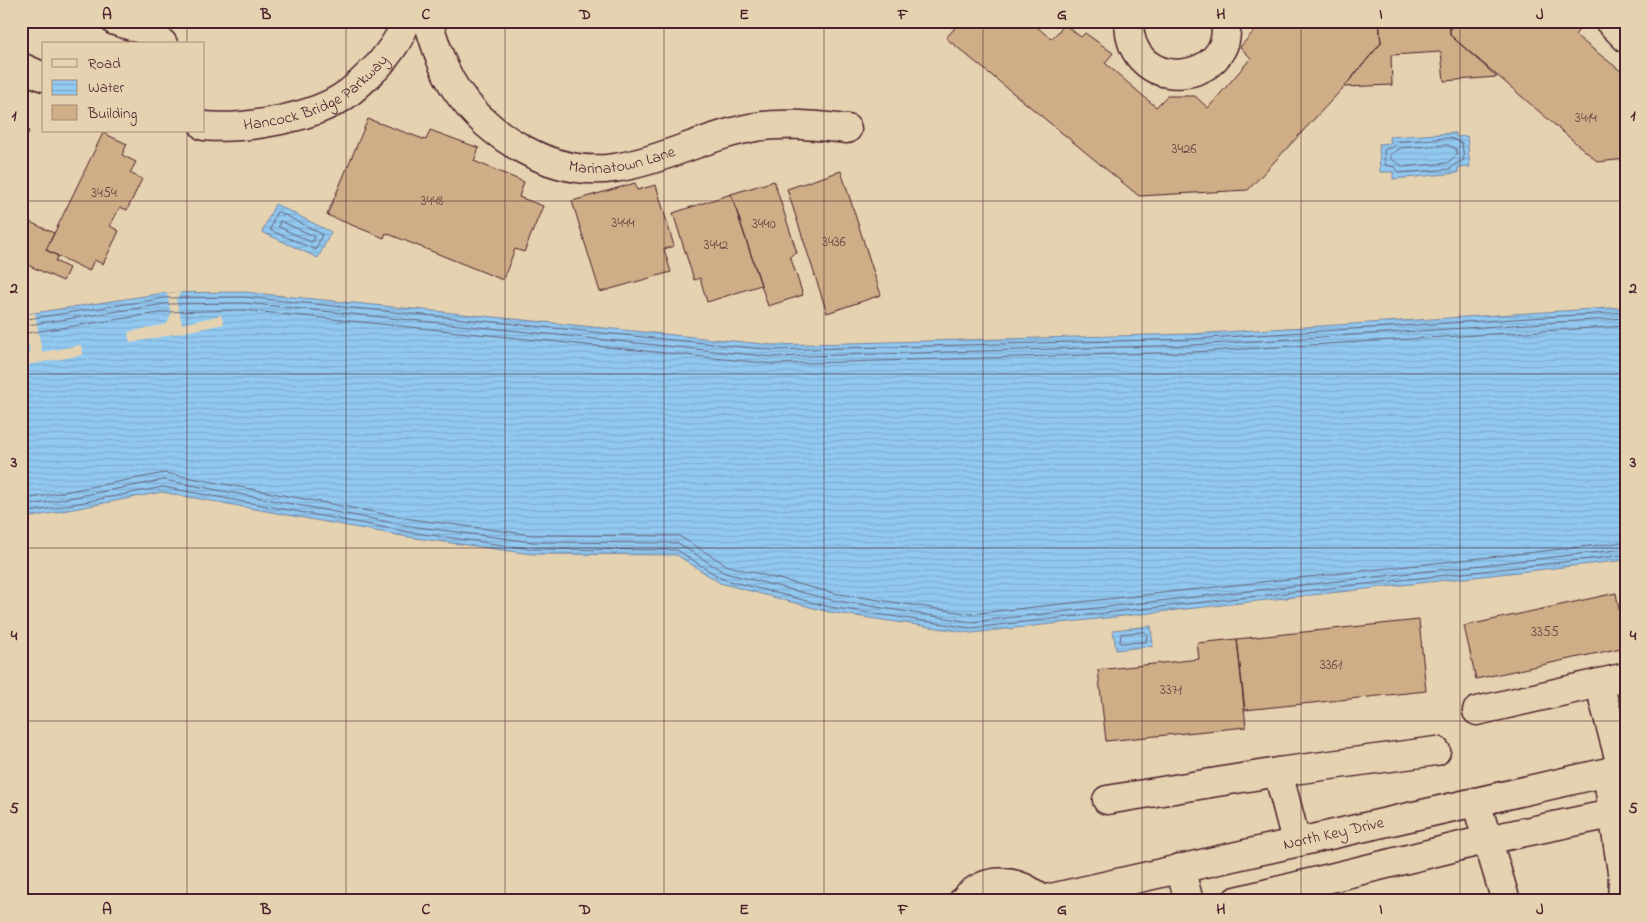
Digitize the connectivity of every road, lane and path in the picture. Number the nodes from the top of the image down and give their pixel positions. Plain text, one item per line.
1 (115, 21) edge
2 (406, 21) edge
3 (428, 21) edge
4 (1129, 21) edge
5 (1225, 21) edge
6 (1609, 21) edge
7 (1626, 38) edge
8 (161, 42) edge
9 (390, 52) junction
10 (440, 57) junction
11 (21, 67) edge
12 (42, 76) edge
13 (205, 126) edge
14 (847, 129) dead end
15 (1626, 677) edge
16 (1599, 683) junction
17 (1477, 711) dead end
18 (1436, 751) dead end
19 (1618, 770) edge
20 (1278, 772) junction
21 (1106, 800) dead end
22 (1476, 802) junction
23 (1620, 812) edge
24 (1488, 840) junction
25 (1296, 841) junction
26 (1180, 868) junction
27 (1042, 900) edge
28 (963, 901) edge
29 (1189, 901) edge
30 (1236, 901) edge
31 (1506, 901) edge
32 (1622, 901) edge

1 - 8 street
2 - 9 street, Hancock Bridge Parkway
3 - 10 street, Marinatown Lane
4 - 5 street
6 - 7 street
9 - 10 street
9 - 13 street, Hancock Bridge Parkway
10 - 14 street, Marinatown Lane
11 - 12 street
15 - 16 street
16 - 17 street
16 - 19 street
18 - 20 street
19 - 22 street, North Key Drive
19 - 23 street
20 - 21 street
20 - 25 street
22 - 24 street
22 - 25 street, North Key Drive
23 - 24 street
23 - 32 street
24 - 30 street
24 - 31 street
25 - 26 street, North Key Drive
26 - 27 street, North Key Drive
26 - 29 street
27 - 28 street

